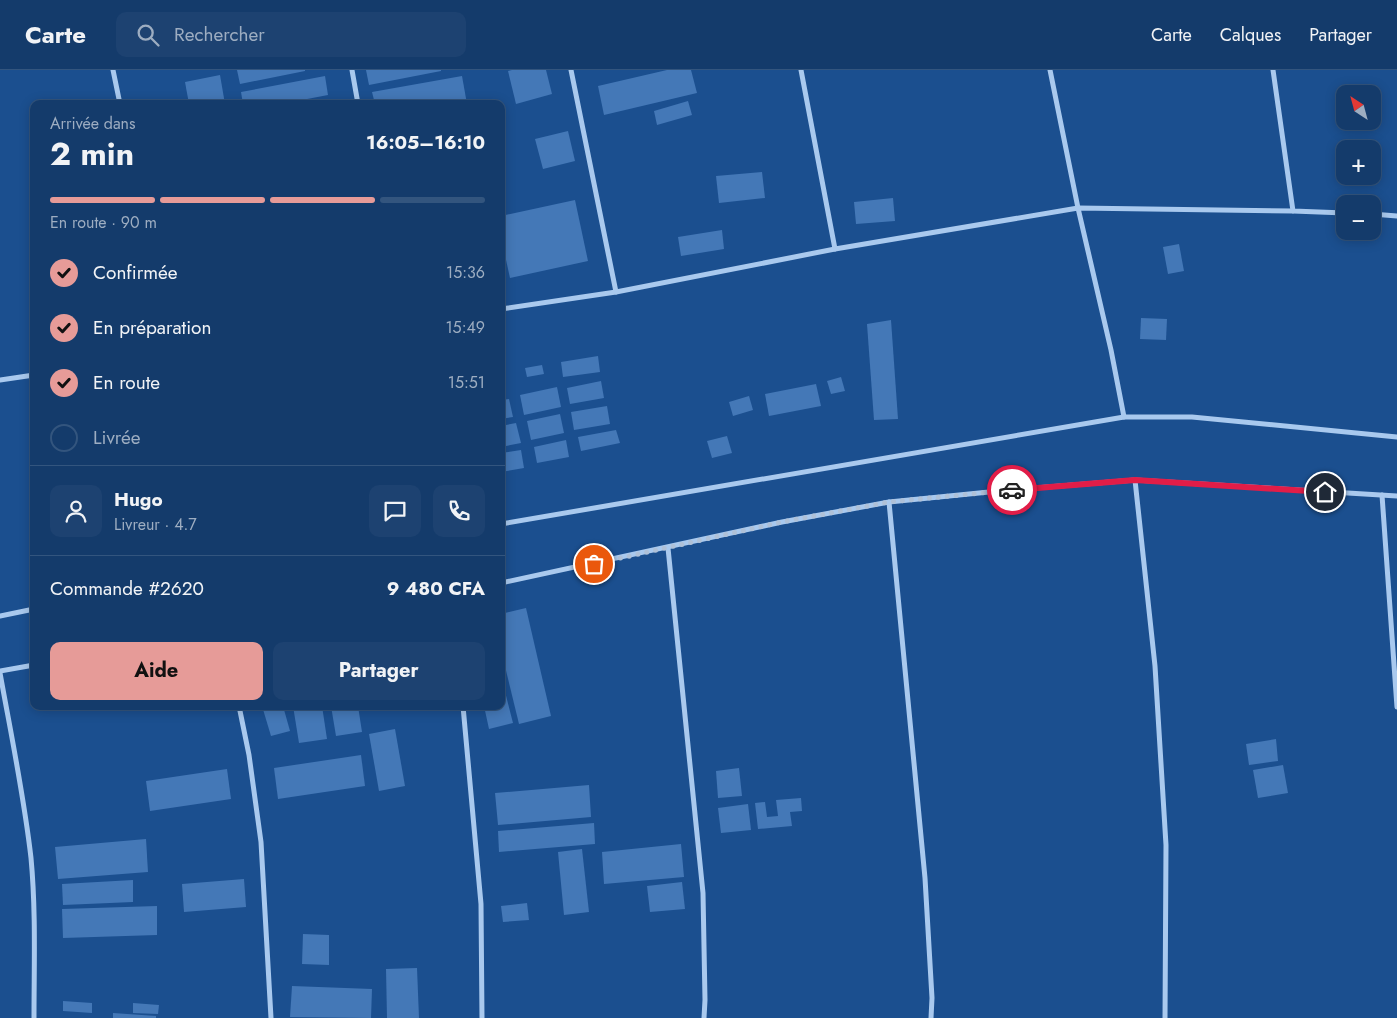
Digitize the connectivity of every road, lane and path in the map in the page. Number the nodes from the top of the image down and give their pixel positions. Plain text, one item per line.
1 (113, 70) edge
2 (352, 70) edge
3 (571, 70) edge
4 (802, 70) edge
5 (1050, 70) edge
6 (1273, 70) edge
7 (119, 100) edge
8 (357, 100) edge
9 (1078, 208) junction
10 (1293, 211) junction
11 (1336, 213) edge
12 (1381, 215) edge
13 (1397, 216) edge
14 (835, 249) junction
15 (616, 292) junction
16 (505, 308) edge
17 (30, 375) edge
18 (0, 380) edge
19 (1124, 418) junction
20 (1397, 438) edge
21 (1135, 480) junction
22 (1382, 495) junction
23 (1397, 496) edge
24 (889, 502) junction
25 (505, 523) edge
26 (668, 548) junction
27 (505, 582) edge
28 (30, 610) edge
29 (0, 616) edge
30 (30, 666) edge
31 (0, 672) edge
32 (1397, 707) edge
33 (240, 710) edge
34 (463, 710) edge
35 (34, 1018) edge
36 (271, 1018) edge
37 (482, 1018) edge
38 (704, 1018) edge
39 (931, 1018) edge
40 (1165, 1018) edge

1 - 7 street
2 - 8 street
3 - 15 street
4 - 14 street
5 - 9 street
6 - 10 street
9 - 10 street
9 - 14 street
9 - 19 street
10 - 11 street
12 - 13 street
14 - 15 street
15 - 16 street
17 - 18 street
19 - 20 street
19 - 25 street
21 - 22 street
21 - 24 street
21 - 40 street
22 - 23 street
22 - 32 street
24 - 26 street
24 - 39 street
26 - 27 street
26 - 38 street
28 - 29 street
30 - 31 street
31 - 35 street
33 - 36 street
34 - 37 street

